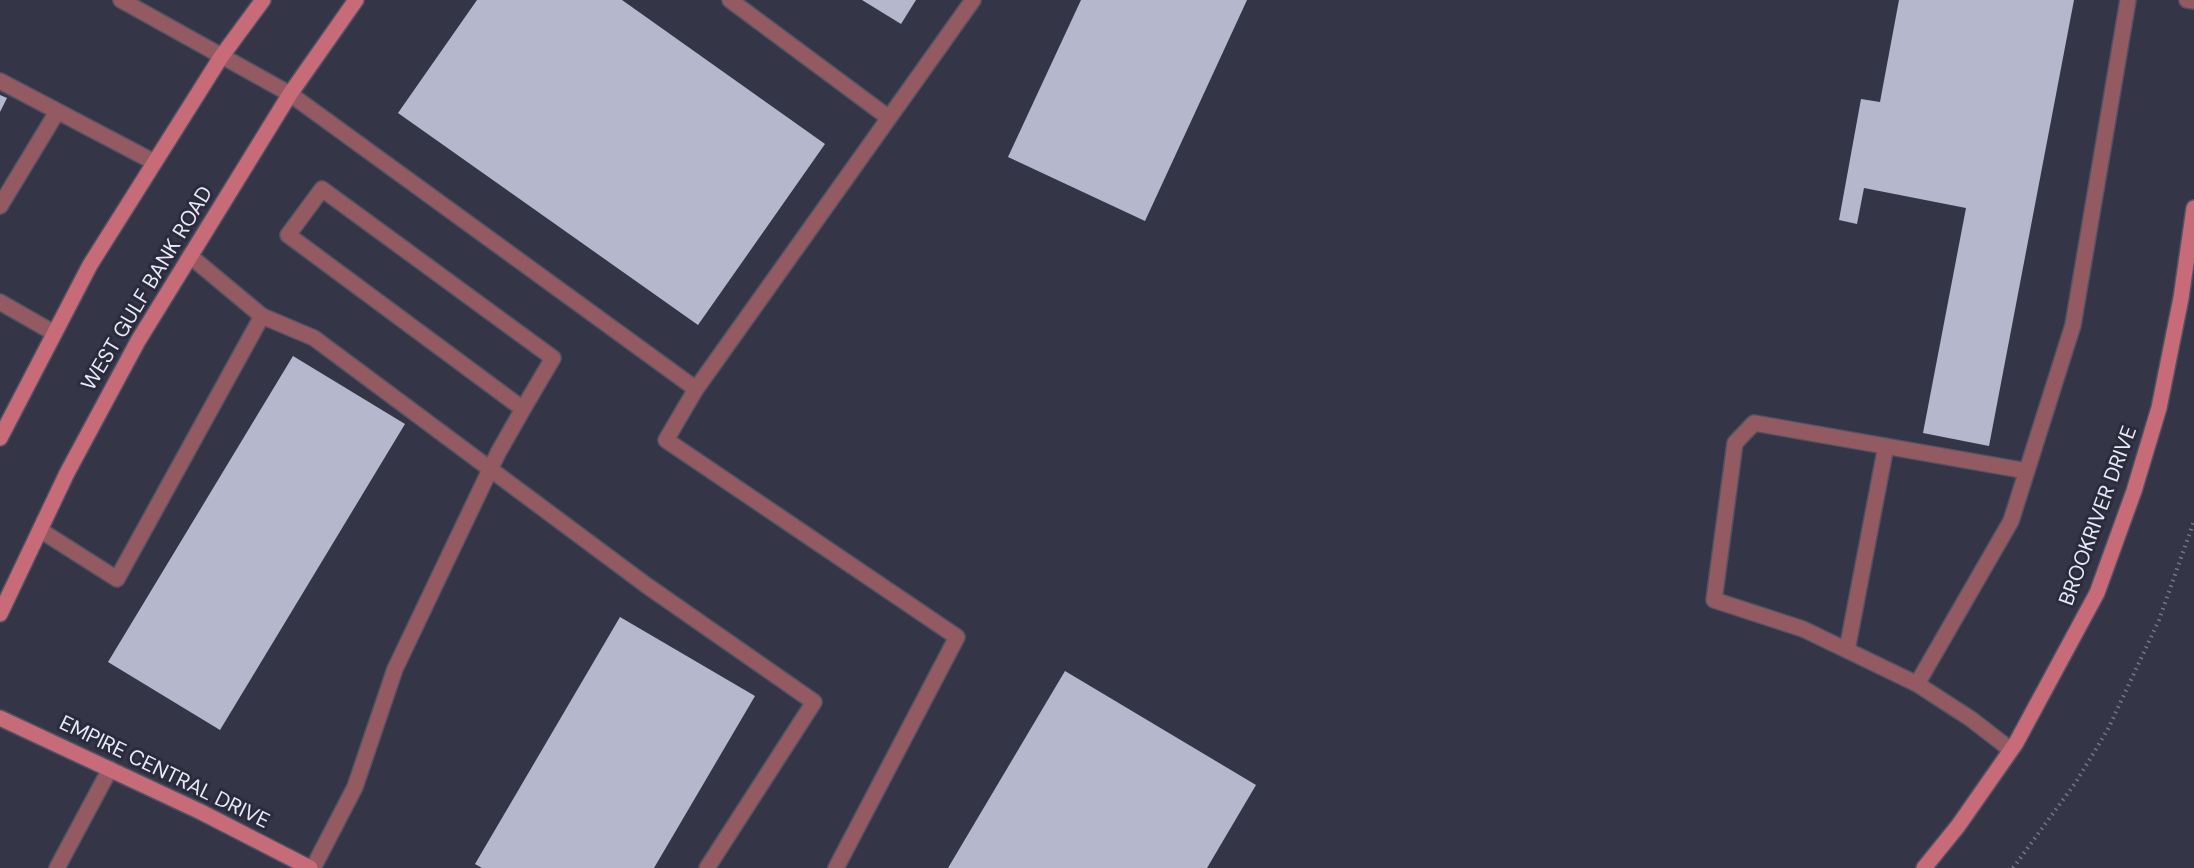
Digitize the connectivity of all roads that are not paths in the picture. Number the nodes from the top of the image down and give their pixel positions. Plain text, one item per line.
1 (262, 0) edge
2 (356, 0) edge
3 (730, 0) edge
4 (973, 0) edge
5 (2128, 0) edge
6 (2187, 0) edge
7 (127, 1) edge
8 (2194, 1) edge
9 (221, 57) junction
10 (0, 81) edge
11 (290, 94) junction
12 (57, 112) junction
13 (889, 118) junction
14 (154, 162) junction
15 (0, 206) edge
16 (2194, 208) edge
17 (190, 256) junction
18 (0, 302) edge
19 (262, 316) junction
20 (54, 333) junction
21 (696, 389) junction
22 (523, 409) junction
23 (0, 438) edge
24 (1886, 446) junction
25 (491, 468) junction
26 (2027, 471) junction
27 (40, 530) junction
28 (0, 614) edge
29 (1847, 650) junction
30 (1917, 684) junction
31 (0, 718) edge
32 (2011, 750) junction
33 (110, 770) junction
34 (57, 868) edge
35 (312, 868) edge
36 (707, 868) edge
37 (836, 868) edge
38 (1924, 868) edge

1 - 9 main road
2 - 11 main road, WEST GULF BANK ROAD
3 - 13 lane
4 - 13 lane
5 - 26 lane
6 - 8 lane
7 - 9 lane
9 - 11 lane
9 - 14 main road
10 - 12 lane
11 - 17 main road, WEST GULF BANK ROAD
11 - 21 lane
12 - 14 lane
12 - 15 lane
13 - 21 lane
14 - 20 main road
16 - 32 main road, BROOKRIVER DRIVE
17 - 19 lane
17 - 27 main road, WEST GULF BANK ROAD
18 - 20 lane
19 - 25 lane
19 - 27 lane
20 - 23 main road
21 - 37 lane
22 - 22 lane
22 - 25 lane
24 - 26 lane
24 - 29 lane
24 - 29 lane
25 - 35 lane
25 - 36 lane
26 - 30 lane
27 - 28 main road, WEST GULF BANK ROAD
29 - 30 lane
30 - 32 lane
31 - 33 main road, EMPIRE CENTRAL DRIVE
32 - 38 main road, BROOKRIVER DRIVE
33 - 34 lane
33 - 35 main road, EMPIRE CENTRAL DRIVE

